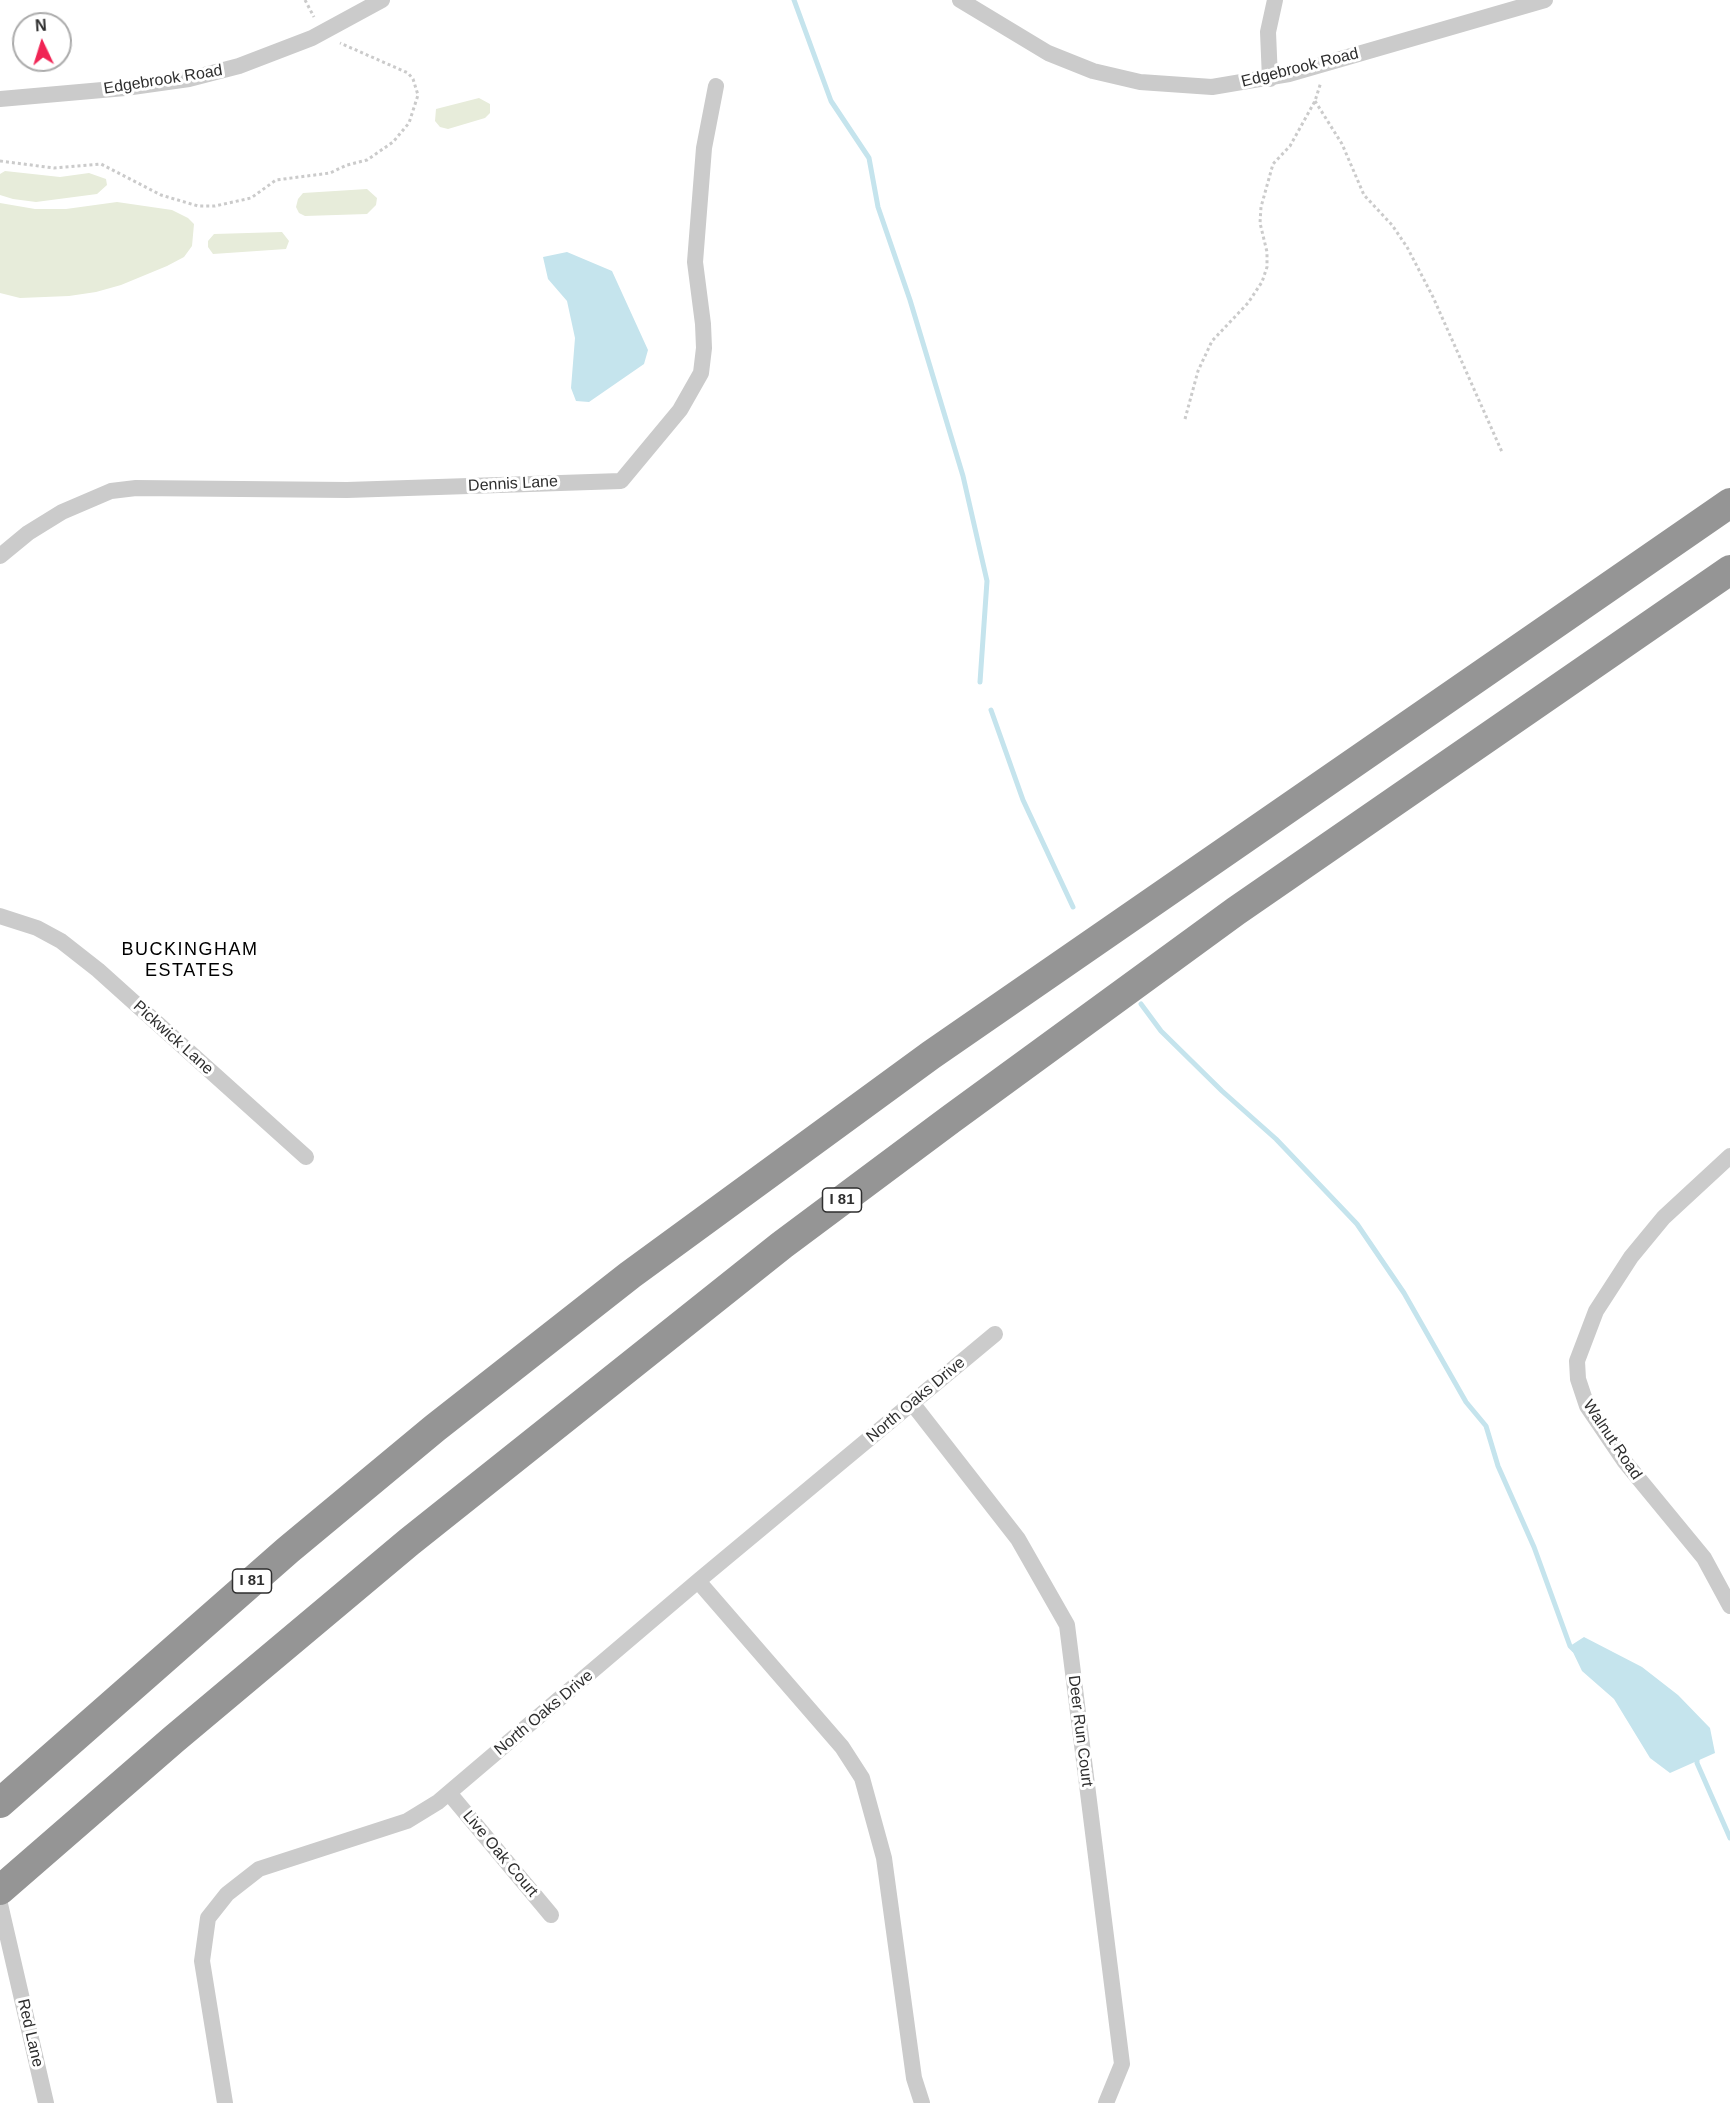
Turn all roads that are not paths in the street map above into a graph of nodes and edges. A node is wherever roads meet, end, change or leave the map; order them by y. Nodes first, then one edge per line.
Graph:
1 (382, 0) edge
2 (960, 0) edge
3 (1275, 0) edge
4 (1545, 0) edge
5 (1270, 79) junction
6 (716, 87) dead end
7 (0, 99) edge
8 (1730, 503) edge
9 (0, 556) edge
10 (1730, 570) edge
11 (0, 916) edge
12 (1730, 1156) edge
13 (306, 1157) dead end
14 (995, 1334) dead end
15 (912, 1403) junction
16 (699, 1581) junction
17 (1730, 1606) edge
18 (449, 1793) junction
19 (0, 1803) edge
20 (0, 1890) edge
21 (0, 1904) edge
22 (551, 1915) dead end
23 (46, 2103) edge
24 (225, 2103) edge
25 (922, 2103) edge
26 (1106, 2103) edge

1 - 7 street, Edgebrook Road
2 - 5 street, Edgebrook Road
3 - 5 street
4 - 5 street, Edgebrook Road
6 - 9 street, Dennis Lane
8 - 19 highway, I 81
10 - 20 highway, I 81
11 - 13 street, Pickwick Lane
12 - 17 street, Walnut Road
14 - 15 street, North Oaks Drive
15 - 16 street, North Oaks Drive
15 - 26 street, Deer Run Court
16 - 18 street, North Oaks Drive
16 - 25 street
18 - 22 street, Live Oak Court
18 - 24 street, North Oaks Drive
21 - 23 street, Red Lane

